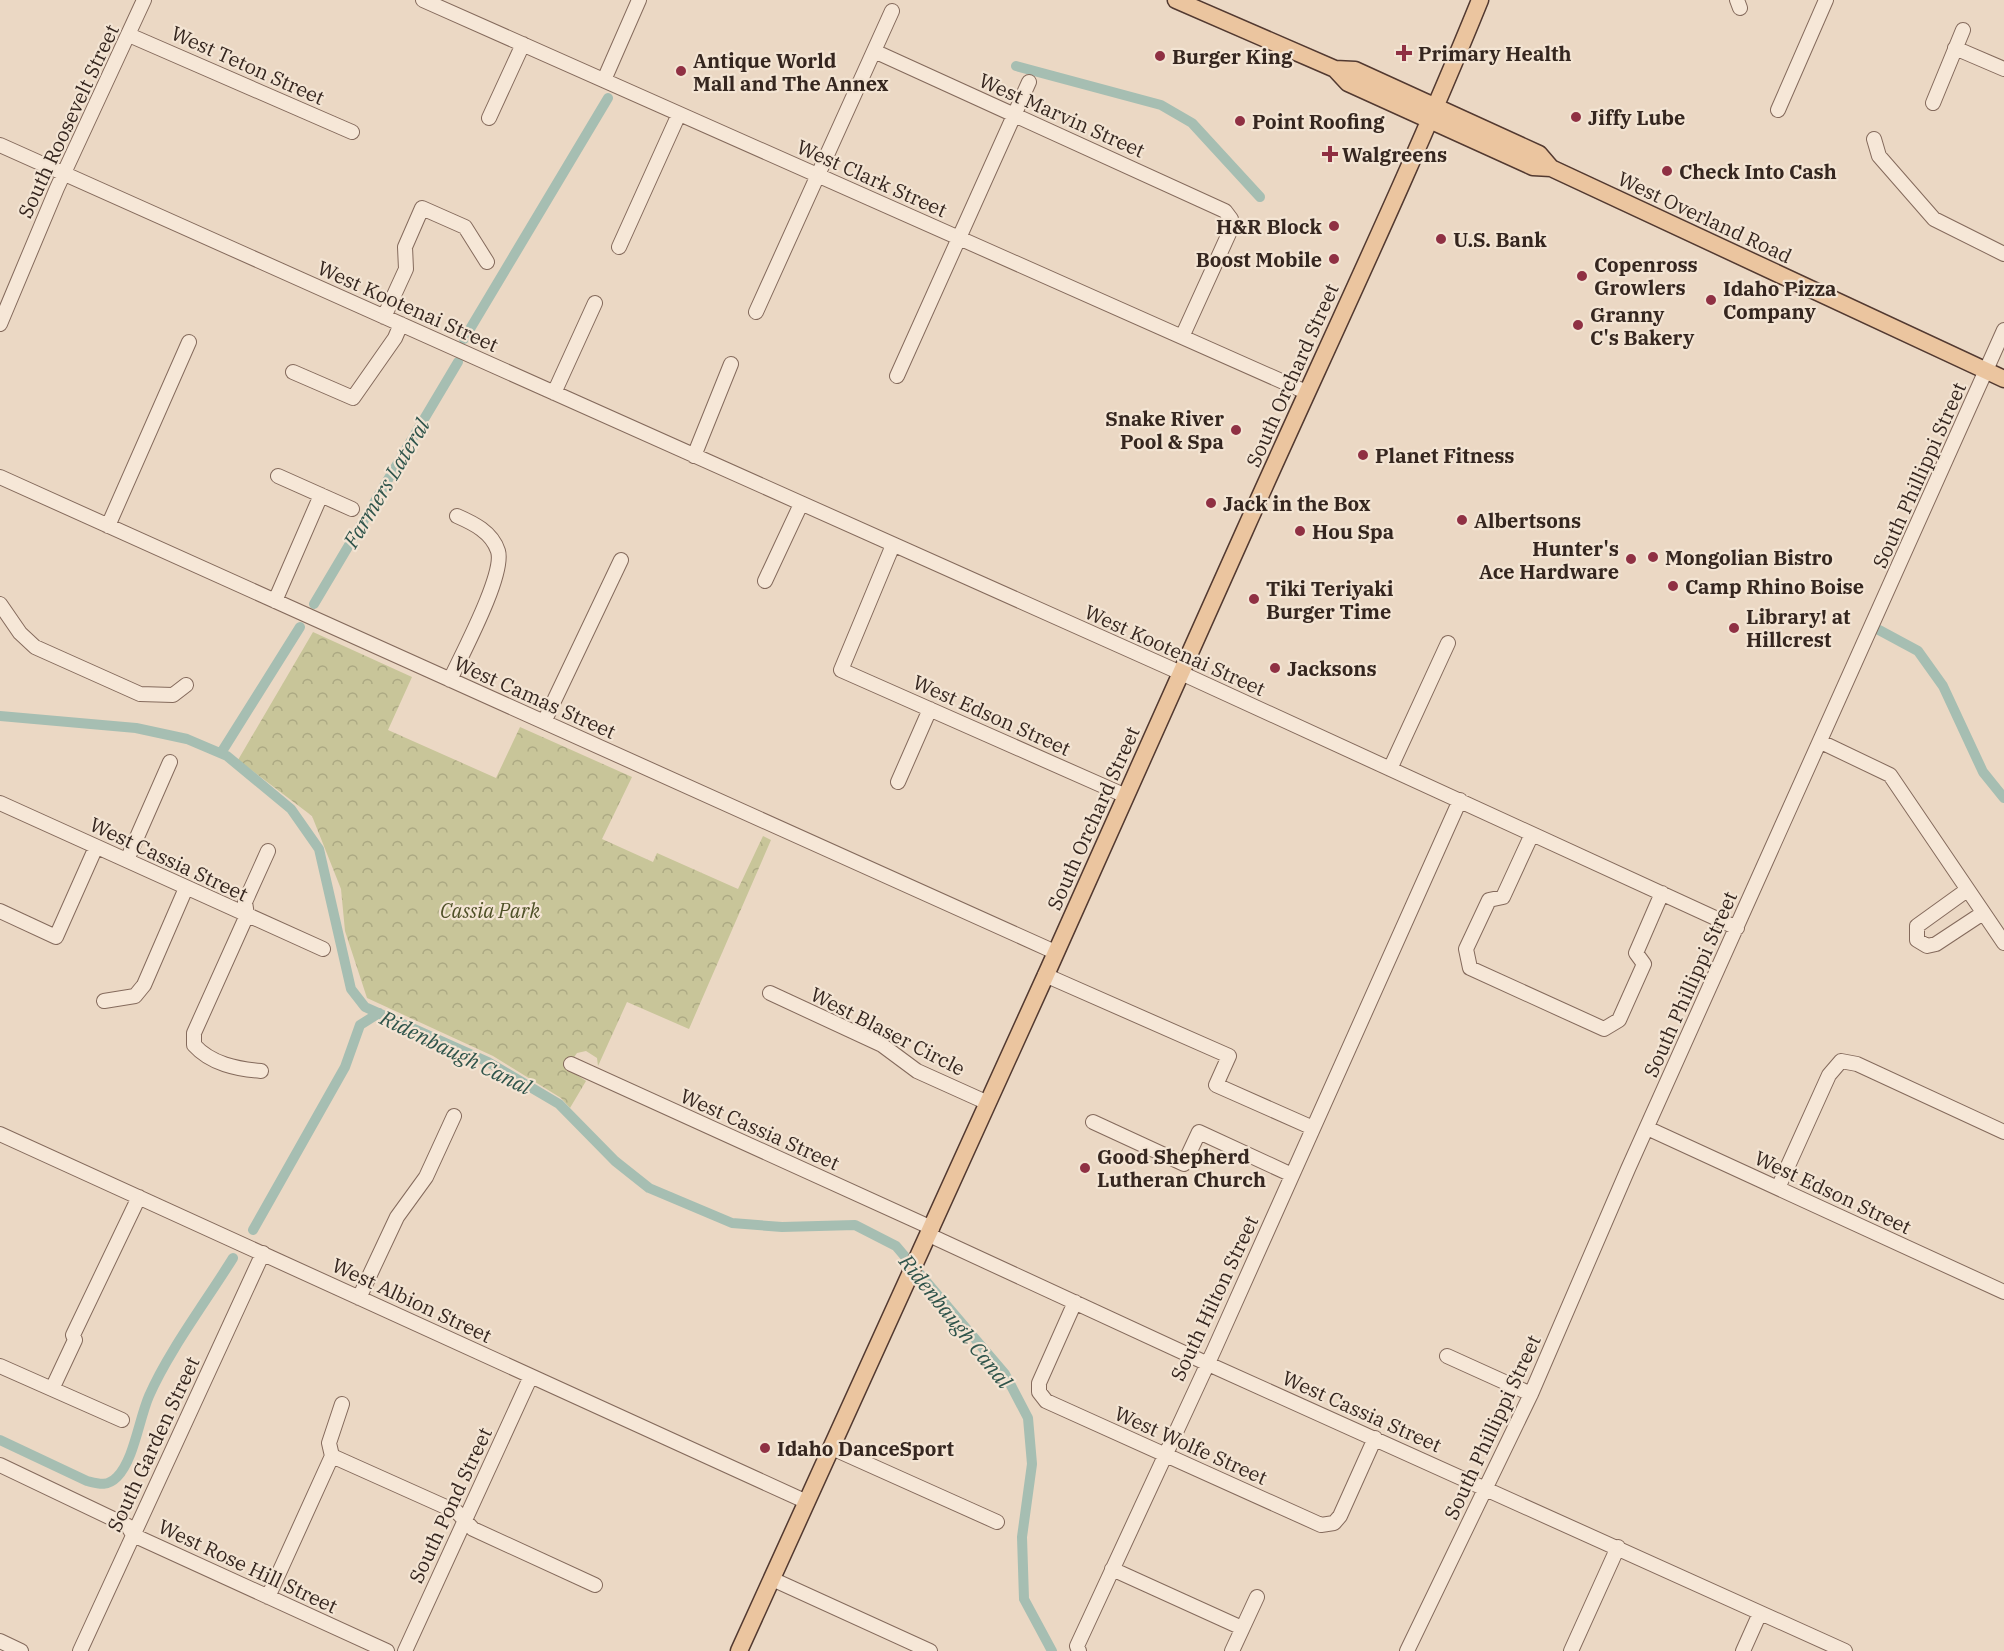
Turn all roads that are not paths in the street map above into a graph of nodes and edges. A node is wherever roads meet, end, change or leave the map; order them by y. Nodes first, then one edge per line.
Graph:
1 (144, 0) edge
2 (423, 0) edge
3 (639, 0) edge
4 (1176, 0) edge
5 (1480, 0) edge
6 (1826, 0) edge
7 (892, 10) dead end
8 (1963, 30) dead end
9 (129, 35) junction
10 (523, 44) junction
11 (1955, 48) junction
12 (874, 51) junction
13 (2004, 69) edge
14 (604, 80) junction
15 (1029, 82) dead end
16 (1933, 103) dead end
17 (1778, 110) dead end
18 (679, 114) junction
19 (1434, 114) junction
20 (1014, 115) junction
21 (489, 118) dead end
22 (352, 132) dead end
23 (1874, 139) dead end
24 (0, 146) edge
25 (64, 173) junction
26 (818, 175) junction
27 (959, 238) junction
28 (619, 247) dead end
29 (2004, 254) edge
30 (487, 262) dead end
31 (595, 303) dead end
32 (756, 312) dead end
33 (384, 317) junction
34 (0, 324) edge
35 (400, 324) junction
36 (2004, 330) edge
37 (1182, 337) junction
38 (189, 342) dead end
39 (731, 364) dead end
40 (1986, 371) junction
41 (293, 372) dead end
42 (897, 376) dead end
43 (2004, 379) edge
44 (1306, 392) junction
45 (554, 393) junction
46 (694, 456) junction
47 (278, 476) dead end
48 (0, 477) edge
49 (321, 495) junction
50 (801, 504) junction
51 (352, 509) dead end
52 (457, 516) dead end
53 (108, 526) junction
54 (893, 545) junction
55 (621, 560) dead end
56 (765, 581) dead end
57 (276, 597) junction
58 (0, 604) edge
59 (1448, 643) dead end
60 (1181, 673) junction
61 (450, 680) junction
62 (186, 685) dead end
63 (930, 709) junction
64 (544, 722) junction
65 (1821, 742) junction
66 (170, 762) dead end
67 (1390, 769) junction
68 (898, 782) dead end
69 (1126, 796) junction
70 (1460, 800) junction
71 (0, 803) edge
72 (1532, 834) junction
73 (96, 847) junction
74 (268, 851) dead end
75 (127, 860) junction
76 (186, 888) junction
77 (1967, 890) junction
78 (1662, 893) junction
79 (0, 911) edge
80 (1983, 913) junction
81 (247, 915) junction
82 (1737, 928) junction
83 (2004, 944) edge
84 (323, 950) dead end
85 (1055, 952) junction
86 (1045, 975) junction
87 (770, 993) dead end
88 (104, 1001) dead end
89 (571, 1064) dead end
90 (261, 1071) dead end
91 (988, 1102) junction
92 (454, 1116) dead end
93 (1093, 1122) dead end
94 (1313, 1128) junction
95 (1647, 1128) junction
96 (2004, 1132) edge
97 (0, 1134) edge
98 (1292, 1175) junction
99 (1778, 1188) junction
100 (139, 1197) junction
101 (931, 1232) junction
102 (262, 1254) junction
103 (2004, 1292) edge
104 (359, 1298) junction
105 (1075, 1302) junction
106 (1447, 1356) dead end
107 (1206, 1363) junction
108 (0, 1366) edge
109 (531, 1376) junction
110 (52, 1389) junction
111 (1531, 1394) junction
112 (342, 1404) dead end
113 (122, 1420) dead end
114 (1375, 1438) junction
115 (832, 1448) junction
116 (1164, 1454) junction
117 (332, 1456) junction
118 (3, 1467) edge
119 (0, 1482) edge
120 (1485, 1487) junction
121 (807, 1502) junction
122 (465, 1520) junction
123 (997, 1522) dead end
124 (133, 1535) junction
125 (1618, 1547) junction
126 (1112, 1569) junction
127 (772, 1579) junction
128 (595, 1585) dead end
129 (268, 1597) junction
130 (1257, 1597) dead end
131 (1760, 1613) junction
132 (1242, 1628) junction
133 (0, 1641) edge
134 (1078, 1649) edge
135 (21, 1651) edge
136 (80, 1651) edge
137 (387, 1651) edge
138 (405, 1651) edge
139 (739, 1651) edge
140 (930, 1651) edge
141 (1232, 1651) edge
142 (1407, 1651) edge
143 (1571, 1651) edge
144 (1743, 1651) edge
145 (1845, 1651) edge

1 - 9 street, South Roosevelt Street
2 - 10 street, West Clark Street
3 - 14 street
4 - 19 main road, West Overland Road
5 - 19 main road, South Orchard Street
6 - 17 street
7 - 12 street
8 - 11 street
9 - 22 street, West Teton Street
9 - 25 street, South Roosevelt Street
10 - 14 street, West Clark Street
10 - 21 street
11 - 13 street
11 - 16 street
12 - 20 street, West Marvin Street
12 - 26 street
14 - 18 street, West Clark Street
15 - 20 street
18 - 26 street, West Clark Street
18 - 28 street
19 - 40 main road, West Overland Road
19 - 44 main road, South Orchard Street
20 - 27 street
20 - 37 street, West Marvin Street
23 - 29 street
24 - 25 street, West Kootenai Street
25 - 33 street, West Kootenai Street
25 - 34 street, South Roosevelt Street
26 - 27 street, West Clark Street
26 - 32 street
27 - 37 street, West Clark Street
27 - 42 street
30 - 33 street
31 - 45 street
33 - 35 street, West Kootenai Street
35 - 41 street
35 - 45 street, West Kootenai Street
36 - 40 street, South Phillippi Street
37 - 44 street, West Clark Street
38 - 53 street
39 - 46 street
40 - 43 main road, West Overland Road
40 - 65 street, South Phillippi Street
44 - 60 main road, South Orchard Street
45 - 46 street, West Kootenai Street
46 - 50 street, West Kootenai Street
47 - 49 street
48 - 53 street, West Camas Street
49 - 51 street
49 - 57 street
50 - 54 street, West Kootenai Street
50 - 56 street
52 - 61 street
53 - 57 street, West Camas Street
54 - 60 street, West Kootenai Street
54 - 63 street, West Edson Street
55 - 64 street
57 - 61 street, West Camas Street
58 - 62 street
59 - 67 street
60 - 67 street, West Kootenai Street
60 - 69 main road, South Orchard Street
61 - 64 street, West Camas Street
63 - 68 street
63 - 69 street, West Edson Street
64 - 85 street, West Camas Street
65 - 77 street
65 - 82 street, South Phillippi Street
66 - 75 street
67 - 70 street, West Kootenai Street
69 - 85 main road, South Orchard Street
70 - 72 street, West Kootenai Street
70 - 94 street, South Hilton Street
71 - 73 street, West Cassia Street
72 - 78 street, West Kootenai Street
72 - 78 street
73 - 75 street, West Cassia Street
73 - 79 street
74 - 81 street
75 - 76 street, West Cassia Street
76 - 81 street, West Cassia Street
76 - 88 street
77 - 80 street
77 - 80 street
78 - 82 street, West Kootenai Street
80 - 83 street
81 - 84 street, West Cassia Street
81 - 90 street
82 - 95 street, South Phillippi Street
85 - 86 main road, South Orchard Street
86 - 91 main road, South Orchard Street
86 - 94 street
87 - 91 street, West Blaser Circle
89 - 101 street, West Cassia Street
91 - 101 main road, South Orchard Street
92 - 104 street
93 - 98 street
94 - 98 street, South Hilton Street
95 - 99 street, West Edson Street
95 - 111 street, South Phillippi Street
96 - 99 street
97 - 100 street, West Albion Street
98 - 107 street, South Hilton Street
99 - 103 street, West Edson Street
100 - 102 street, West Albion Street
100 - 110 street
101 - 105 street, West Cassia Street
101 - 115 main road, South Orchard Street
102 - 104 street, West Albion Street
102 - 124 street, South Garden Street
104 - 109 street, West Albion Street
105 - 107 street, West Cassia Street
105 - 116 street, West Wolfe Street
106 - 111 street
107 - 114 street, West Cassia Street
107 - 116 street, South Hilton Street
108 - 110 street
109 - 121 street, West Albion Street
109 - 122 street, South Pond Street
110 - 113 street
111 - 120 street, South Phillippi Street
112 - 117 street
114 - 116 street, West Wolfe Street
114 - 120 street, West Cassia Street
115 - 121 main road, South Orchard Street
115 - 123 street
116 - 126 street, South Hilton Street
117 - 122 street
117 - 129 street
118 - 119 street
118 - 124 street, West Rose Hill Street
120 - 125 street, West Cassia Street
120 - 142 street, South Phillippi Street
121 - 127 main road, South Orchard Street
122 - 128 street
122 - 138 street, South Pond Street
124 - 129 street, West Rose Hill Street
124 - 136 street, South Garden Street
125 - 131 street, West Cassia Street
125 - 143 street
126 - 132 street
126 - 134 street, South Hilton Street
127 - 139 main road, South Orchard Street
127 - 140 street
129 - 137 street, West Rose Hill Street
130 - 132 street
131 - 144 street
131 - 145 street, West Cassia Street
132 - 141 street
133 - 135 street

